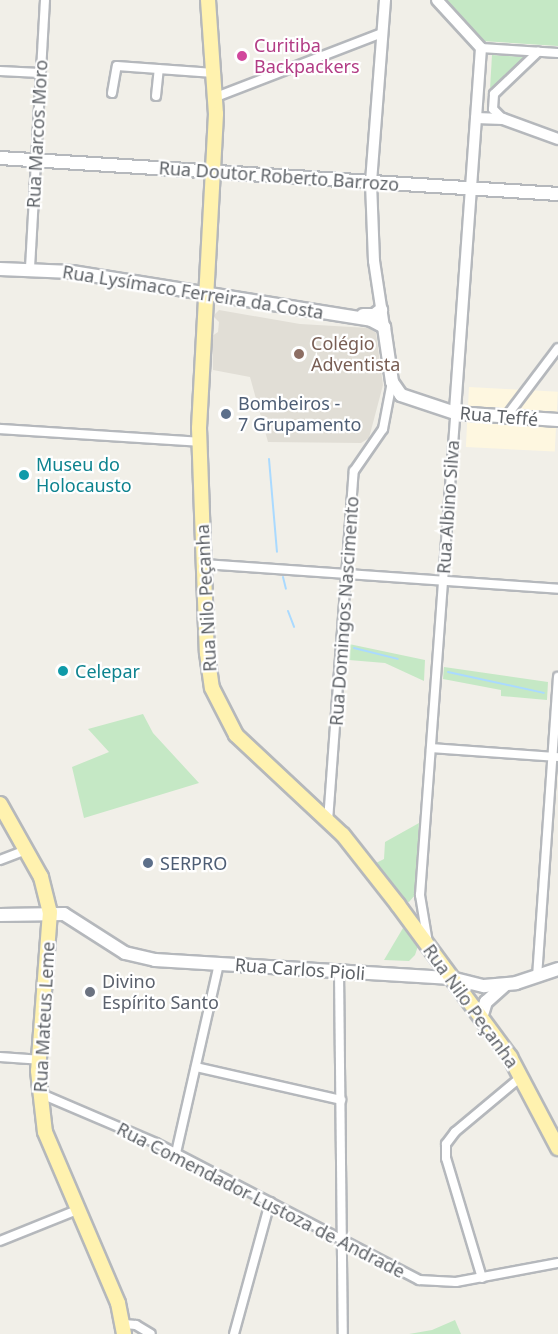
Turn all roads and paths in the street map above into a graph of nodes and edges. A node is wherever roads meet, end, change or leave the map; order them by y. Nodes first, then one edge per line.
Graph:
1 (45, 0) edge
2 (208, 0) edge
3 (385, 0) edge
4 (437, 0) edge
5 (382, 33) junction
6 (481, 48) junction
7 (538, 52) junction
8 (558, 53) edge
9 (159, 69) junction
10 (0, 71) edge
11 (40, 73) junction
12 (214, 74) junction
13 (112, 93) dead end
14 (156, 96) dead end
15 (216, 97) junction
16 (476, 118) junction
17 (503, 119) junction
18 (558, 139) edge
19 (0, 158) edge
20 (36, 160) junction
21 (213, 172) junction
22 (371, 182) junction
23 (471, 188) junction
24 (558, 194) edge
25 (30, 268) junction
26 (0, 269) edge
27 (205, 293) junction
28 (381, 310) junction
29 (344, 314) junction
30 (384, 327) junction
31 (558, 348) edge
32 (392, 382) junction
33 (406, 398) junction
34 (389, 412) junction
35 (455, 413) junction
36 (506, 417) junction
37 (558, 420) edge
38 (0, 429) edge
39 (199, 442) junction
40 (204, 564) junction
41 (346, 574) junction
42 (443, 581) junction
43 (558, 589) edge
44 (558, 677) edge
45 (430, 748) junction
46 (555, 756) edge
47 (0, 804) edge
48 (328, 821) junction
49 (26, 850) junction
50 (0, 860) edge
51 (420, 895) junction
52 (398, 905) junction
53 (50, 912) junction
54 (0, 915) edge
55 (428, 946) junction
56 (219, 964) junction
57 (558, 969) edge
58 (339, 971) junction
59 (537, 977) junction
60 (451, 978) junction
61 (506, 985) junction
62 (481, 1018) junction
63 (0, 1057) edge
64 (39, 1060) junction
65 (196, 1067) junction
66 (522, 1076) junction
67 (39, 1093) junction
68 (340, 1100) junction
69 (558, 1148) edge
70 (176, 1153) junction
71 (270, 1202) junction
72 (77, 1210) junction
73 (0, 1241) edge
74 (342, 1241) junction
75 (558, 1263) edge
76 (482, 1278) junction
77 (124, 1329) edge
78 (151, 1334) edge
79 (234, 1334) edge
80 (343, 1334) edge

1 - 11 street, Rua Marcos Moro
2 - 12 main road, Rua Nilo Peçanha
3 - 5 street, Rua Domingos Nascimento
4 - 6 street
5 - 15 street
5 - 22 street, Rua Domingos Nascimento
6 - 7 street
6 - 16 street, Rua Albino Silva
7 - 8 street
7 - 17 street
9 - 12 street
9 - 13 street
9 - 14 street
10 - 11 street
11 - 20 street, Rua Marcos Moro
12 - 15 main road, Rua Nilo Peçanha
15 - 21 main road, Rua Nilo Peçanha
16 - 17 street
16 - 23 street, Rua Albino Silva
17 - 18 street
19 - 20 main road, Rua Doutor Roberto Barrozo
20 - 21 main road, Rua Doutor Roberto Barrozo
20 - 25 street, Rua Marcos Moro
21 - 22 main road, Rua Doutor Roberto Barrozo
21 - 27 main road, Rua Nilo Peçanha
22 - 23 main road, Rua Doutor Roberto Barrozo
22 - 28 street, Rua Domingos Nascimento
23 - 24 main road, Rua Doutor Roberto Barrozo
23 - 35 street, Rua Albino Silva
25 - 26 main road, Rua Lysímaco Ferreira da Costa
25 - 27 main road, Rua Lysímaco Ferreira da Costa
27 - 29 main road, Rua Lysímaco Ferreira da Costa
27 - 39 main road, Rua Nilo Peçanha
28 - 29 main road
28 - 30 street, Rua Domingos Nascimento
29 - 30 main road, Rua Lysímaco Ferreira da Costa
30 - 32 main road, Rua Domingos Nascimento
31 - 36 street
32 - 33 main road
32 - 34 street, Rua Domingos Nascimento
33 - 34 street, Rua Domingos Nascimento
33 - 35 main road, Rua Teffé
34 - 41 street, Rua Domingos Nascimento
35 - 36 main road, Rua Teffé
35 - 42 street, Rua Albino Silva
36 - 37 main road, Rua Teffé
38 - 39 street
39 - 40 main road, Rua Nilo Peçanha
40 - 41 street
40 - 48 main road, Rua Nilo Peçanha
41 - 42 street
41 - 48 street, Rua Domingos Nascimento
42 - 43 street
42 - 45 street, Rua Albino Silva
44 - 46 street
45 - 46 street
45 - 51 street, Rua Albino Silva
46 - 59 street
47 - 49 main road, Rua Mateus Leme
48 - 52 main road, Rua Nilo Peçanha
49 - 50 street
49 - 53 main road, Rua Mateus Leme
51 - 52 street
51 - 55 street, Rua Albino Silva
52 - 55 main road, Rua Nilo Peçanha
53 - 54 main road
53 - 56 main road, Rua Carlos Pioli
53 - 64 main road, Rua Mateus Leme
55 - 60 main road, Rua Nilo Peçanha
56 - 58 main road, Rua Carlos Pioli
56 - 65 street
57 - 59 main road, Rua Carlos Pioli
58 - 60 main road, Rua Carlos Pioli
58 - 68 street
59 - 61 main road, Rua Carlos Pioli
60 - 61 main road, Rua Carlos Pioli
60 - 62 main road, Rua Nilo Peçanha
61 - 62 main road
62 - 66 main road, Rua Nilo Peçanha
63 - 64 street
64 - 67 main road, Rua Mateus Leme
65 - 68 street
65 - 70 street
66 - 69 main road, Rua Nilo Peçanha
66 - 76 street
67 - 70 street, Rua Comendador Lustoza de Andrade
67 - 72 main road, Rua Mateus Leme
68 - 74 street
70 - 71 street, Rua Comendador Lustoza de Andrade
71 - 74 street, Rua Comendador Lustoza de Andrade
71 - 79 street
72 - 73 street
72 - 77 main road, Rua Mateus Leme
74 - 76 street, Rua Comendador Lustoza de Andrade
74 - 80 street
75 - 76 street, Rua Comendador Lustoza de Andrade
77 - 78 street

